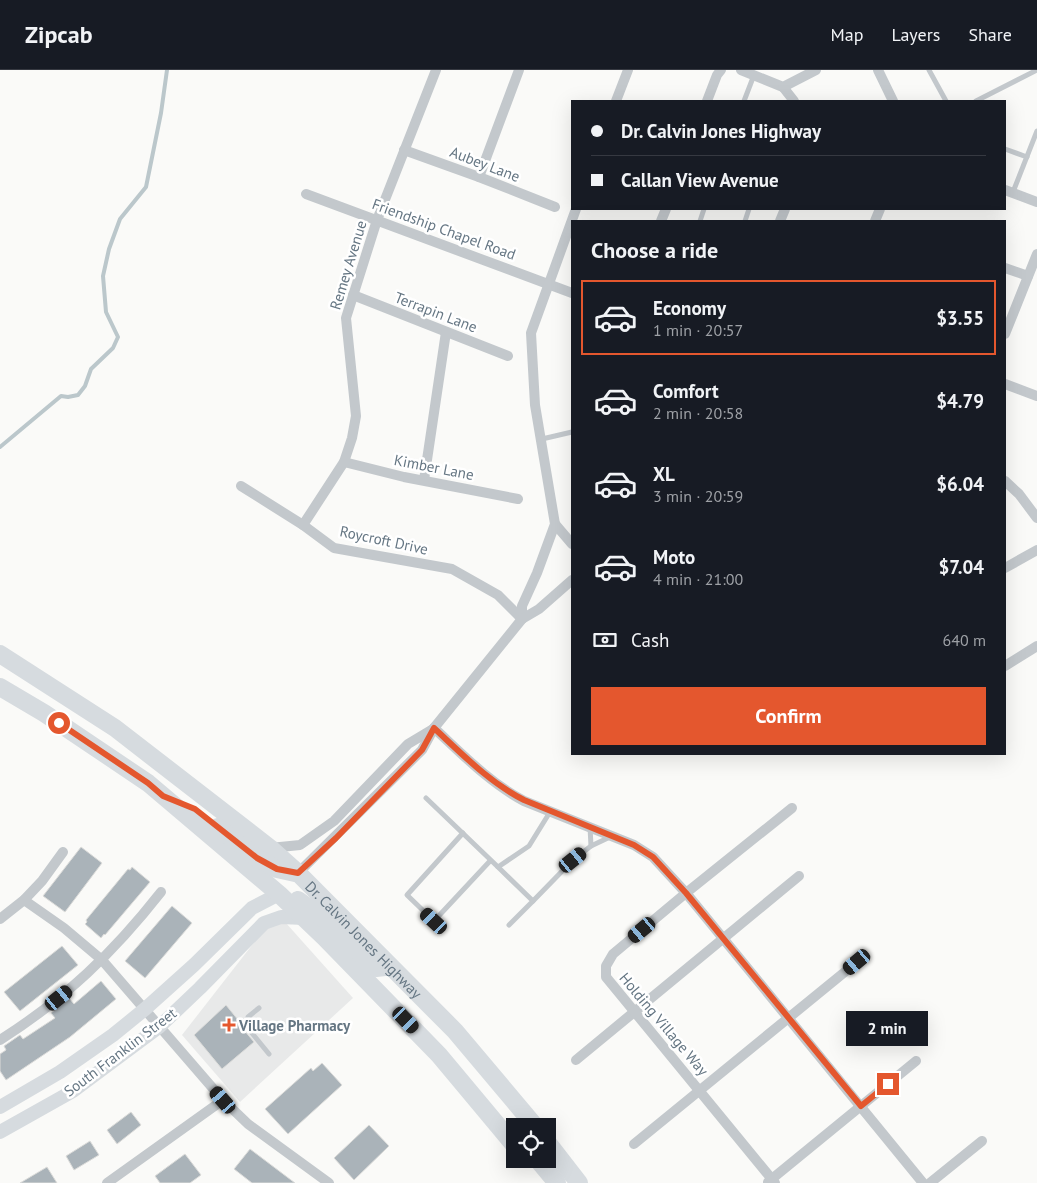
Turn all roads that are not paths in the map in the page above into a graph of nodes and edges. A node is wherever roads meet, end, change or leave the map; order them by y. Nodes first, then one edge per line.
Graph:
1 (436, 70) edge
2 (519, 70) edge
3 (628, 70) edge
4 (721, 70) edge
5 (741, 70) edge
6 (816, 70) edge
7 (878, 70) edge
8 (929, 70) edge
9 (1037, 70) edge
10 (754, 75) junction
11 (784, 86) junction
12 (616, 100) edge
13 (707, 100) edge
14 (744, 100) edge
15 (792, 100) edge
16 (893, 100) edge
17 (945, 100) edge
18 (978, 100) edge
19 (1037, 131) edge
20 (1006, 149) edge
21 (404, 150) junction
22 (1027, 157) junction
23 (479, 177) junction
24 (1009, 191) edge
25 (306, 194) dead end
26 (1037, 202) edge
27 (555, 207) dead end
28 (377, 220) junction
29 (571, 222) edge
30 (1037, 254) edge
31 (1006, 268) edge
32 (1028, 276) junction
33 (548, 284) junction
34 (571, 293) edge
35 (352, 295) junction
36 (1006, 331) edge
37 (446, 332) junction
38 (508, 356) dead end
39 (1006, 384) edge
40 (1037, 396) edge
41 (571, 432) edge
42 (542, 440) junction
43 (344, 462) junction
44 (424, 480) junction
45 (1006, 482) edge
46 (241, 486) dead end
47 (518, 499) dead end
48 (1037, 518) edge
49 (555, 524) junction
50 (303, 525) junction
51 (571, 543) edge
52 (1037, 550) edge
53 (1006, 567) edge
54 (571, 581) edge
55 (522, 619) junction
56 (1037, 646) edge
57 (1, 656) edge
58 (1006, 665) edge
59 (0, 686) edge
60 (434, 728) junction
61 (163, 796) junction
62 (426, 798) dead end
63 (792, 808) dead end
64 (551, 811) junction
65 (590, 827) junction
66 (463, 833) junction
67 (612, 836) junction
68 (591, 846) junction
69 (270, 848) junction
70 (64, 852) dead end
71 (490, 860) junction
72 (498, 867) junction
73 (298, 873) junction
74 (799, 876) dead end
75 (161, 892) dead end
76 (686, 893) junction
77 (279, 894) junction
78 (24, 900) junction
79 (533, 901) junction
80 (304, 918) junction
81 (0, 919) edge
82 (510, 925) dead end
83 (723, 938) junction
84 (102, 960) junction
85 (857, 962) dead end
86 (392, 967) junction
87 (258, 1008) dead end
88 (145, 1009) junction
89 (634, 1012) junction
90 (788, 1019) junction
91 (159, 1026) junction
92 (0, 1040) edge
93 (269, 1054) dead end
94 (440, 1055) junction
95 (576, 1060) dead end
96 (916, 1061) dead end
97 (699, 1090) junction
98 (223, 1100) junction
99 (861, 1106) junction
100 (0, 1107) edge
101 (528, 1118) edge
102 (506, 1121) edge
103 (0, 1132) edge
104 (506, 1135) edge
105 (982, 1141) dead end
106 (634, 1144) dead end
107 (556, 1154) edge
108 (532, 1168) edge
109 (545, 1168) edge
110 (771, 1182) edge
111 (108, 1183) edge
112 (329, 1183) edge
113 (544, 1183) edge
114 (557, 1183) edge
115 (578, 1183) edge
116 (924, 1183) edge
117 (930, 1183) edge

1 - 21 street, Remey Avenue
2 - 23 street
3 - 12 street
4 - 13 street
5 - 10 street
6 - 11 street
7 - 16 street
8 - 17 lane
9 - 18 lane
10 - 11 street
10 - 14 lane
11 - 15 street
19 - 22 lane
20 - 22 lane
21 - 23 street, Aubey Lane
21 - 28 street, Remey Avenue
22 - 24 lane
23 - 27 street, Aubey Lane
24 - 26 street
25 - 28 street, Friendship Chapel Road
28 - 33 street, Friendship Chapel Road
28 - 35 street, Remey Avenue
29 - 33 street
30 - 32 street
31 - 32 street
32 - 36 street
33 - 34 street, Friendship Chapel Road
33 - 42 street
35 - 37 street, Terrapin Lane
35 - 43 street, Remey Avenue
37 - 38 street, Terrapin Lane
37 - 44 street
39 - 40 street
41 - 42 lane
42 - 49 street
43 - 44 street, Kimber Lane
43 - 50 street, Remey Avenue
44 - 47 street, Kimber Lane
45 - 48 street
46 - 50 street, Roycroft Drive
49 - 51 street
49 - 55 street
50 - 55 street, Roycroft Drive
52 - 53 street
54 - 55 street
55 - 60 street
56 - 58 street
57 - 69 highway, Dr. Calvin Jones Highway
59 - 61 highway, Dr. Calvin Jones Highway
60 - 64 street
60 - 69 street
60 - 73 street
61 - 73 highway
61 - 77 highway, Dr. Calvin Jones Highway
62 - 66 lane
63 - 76 street, Holding Village Way
64 - 65 street
64 - 72 lane
65 - 67 street
65 - 68 lane
66 - 71 lane
66 - 71 lane
67 - 68 lane
67 - 76 street
68 - 79 lane
69 - 73 highway, Dr. Calvin Jones Highway
70 - 78 street
71 - 72 lane
72 - 79 lane
73 - 86 highway, Dr. Calvin Jones Highway
74 - 83 street
75 - 84 street
76 - 83 street
76 - 89 street, Holding Village Way
77 - 80 highway, Dr. Calvin Jones Highway
77 - 86 highway
77 - 88 street, South Franklin Street
78 - 81 street
78 - 84 street
79 - 82 lane
80 - 91 street, South Franklin Street
80 - 94 highway, Dr. Calvin Jones Highway
83 - 89 street
83 - 90 street
84 - 88 street
84 - 92 street
85 - 90 street
86 - 101 highway, Dr. Calvin Jones Highway
87 - 93 lane
88 - 91 street
88 - 100 street, South Franklin Street
89 - 95 street
89 - 97 street, Holding Village Way
90 - 97 street
90 - 99 street
91 - 98 street
91 - 103 street, South Franklin Street
94 - 102 highway
94 - 104 highway, Dr. Calvin Jones Highway
96 - 99 street
97 - 106 street
97 - 110 street, Holding Village Way
98 - 111 street
98 - 112 street
99 - 110 street
99 - 116 street
105 - 117 street
107 - 115 highway
108 - 113 highway
109 - 114 highway

